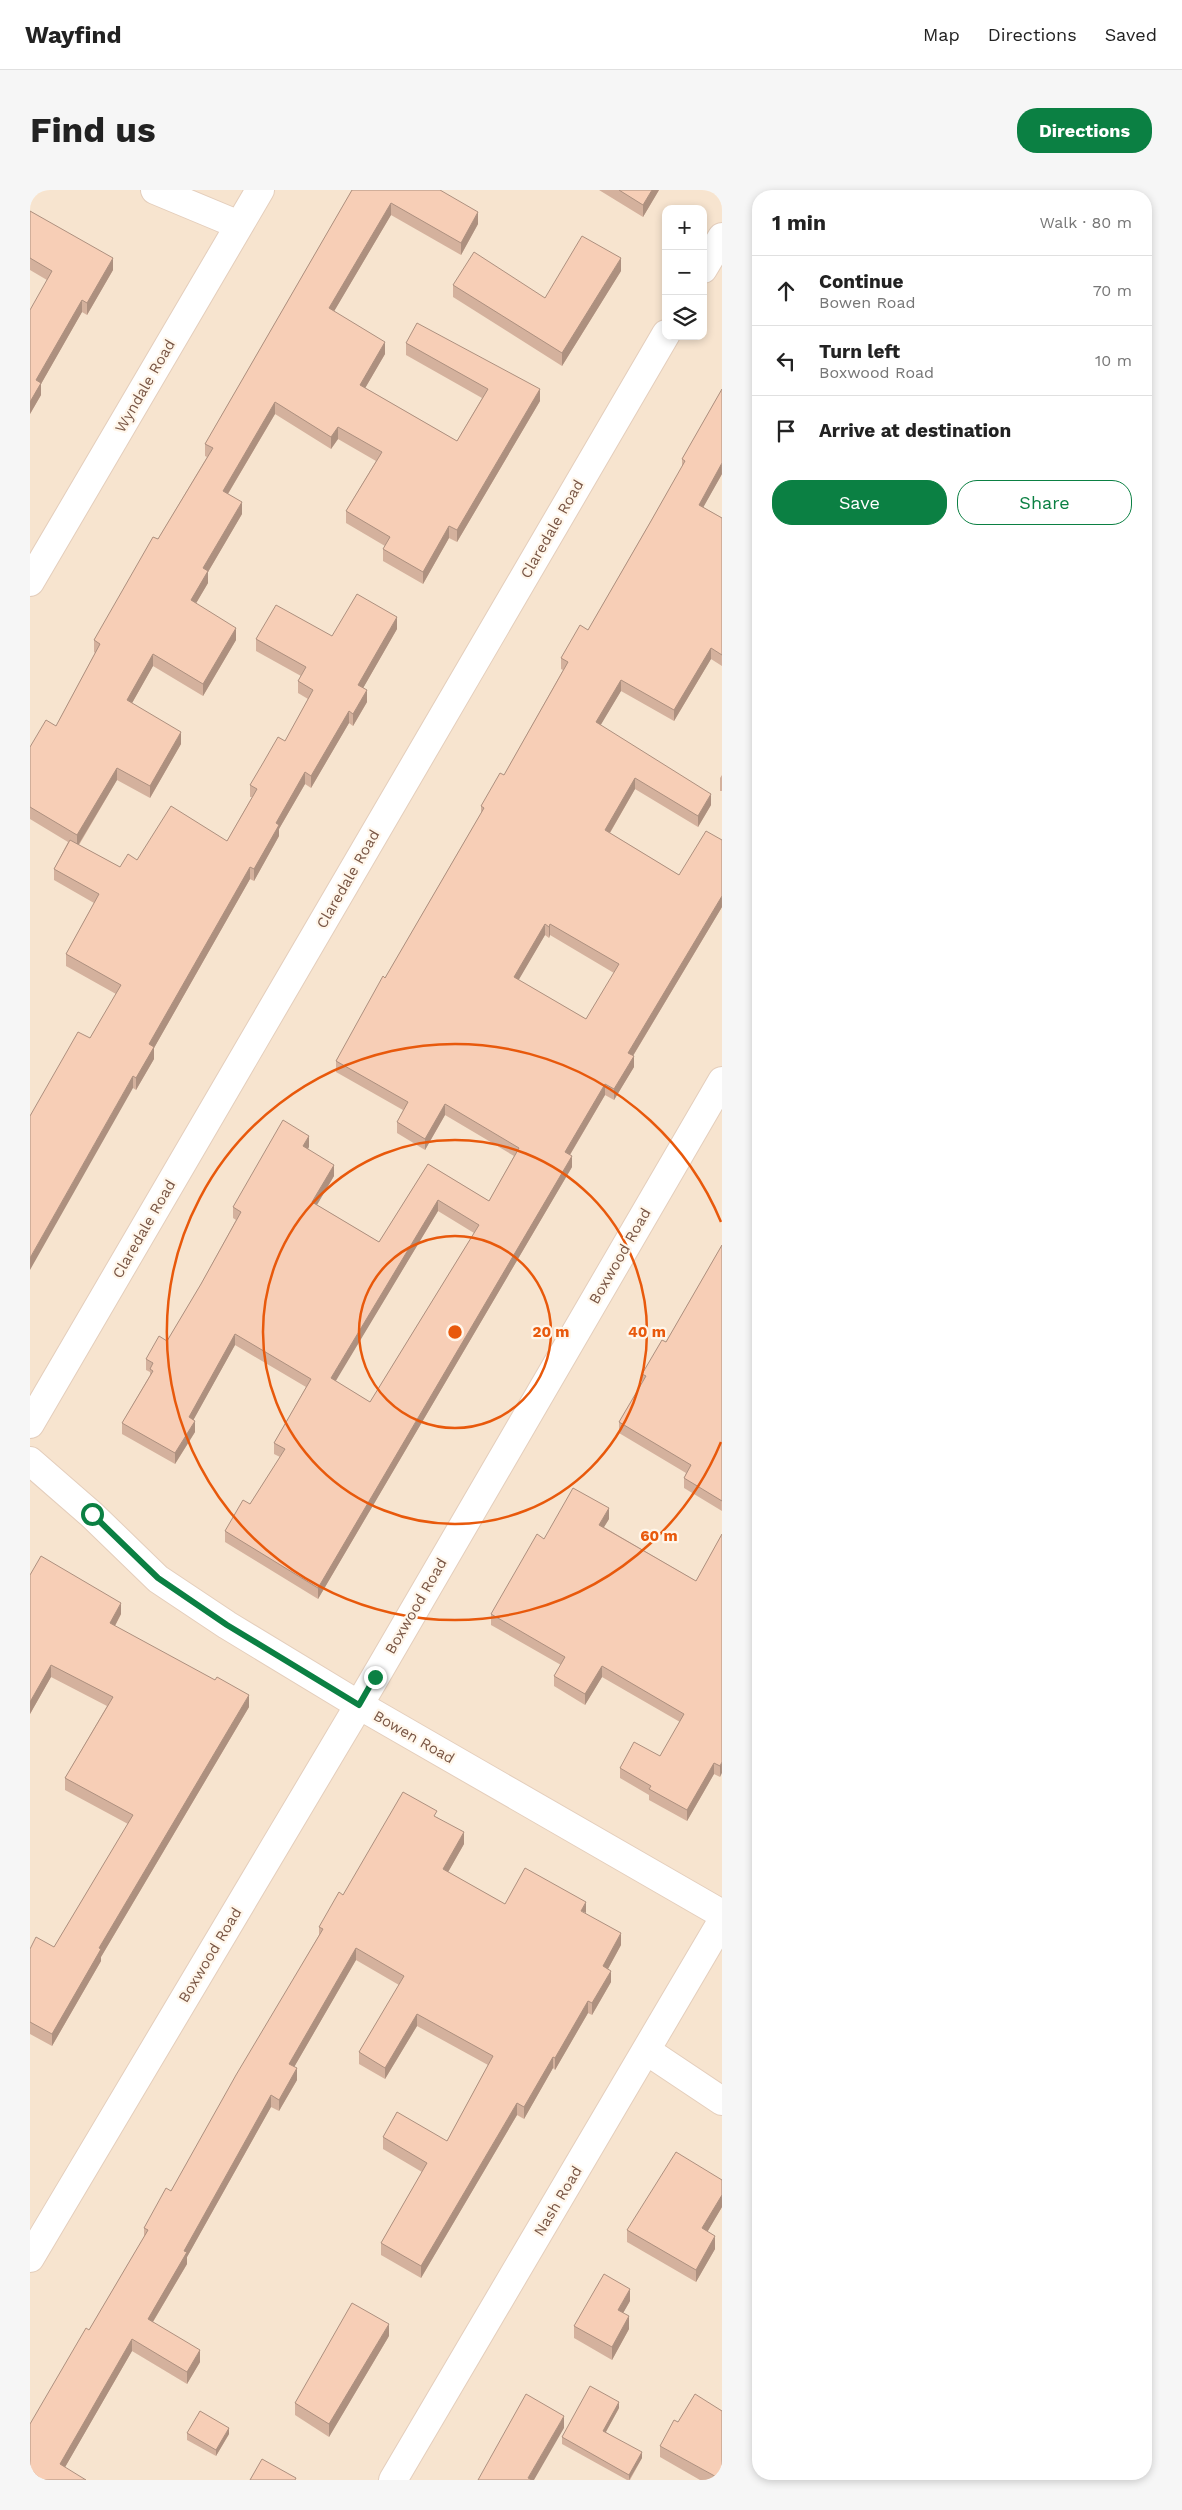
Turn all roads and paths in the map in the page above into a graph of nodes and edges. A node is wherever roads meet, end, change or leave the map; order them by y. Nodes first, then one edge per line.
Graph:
1 (155, 190) edge
2 (260, 190) edge
3 (239, 225) junction
4 (722, 237) edge
5 (707, 262) edge
6 (662, 340) edge
7 (30, 582) edge
8 (722, 1081) edge
9 (30, 1424) edge
10 (30, 1460) edge
11 (359, 1705) junction
12 (722, 1914) edge
13 (722, 1921) edge
14 (647, 2051) junction
15 (722, 2101) edge
16 (30, 2258) edge
17 (393, 2480) edge

1 - 3 street
2 - 3 street, Wyndale Road
3 - 7 street, Wyndale Road
4 - 5 street
6 - 9 street, Claredale Road
8 - 11 street, Boxwood Road
10 - 11 street, Bowen Road
11 - 12 street, Bowen Road
11 - 16 street, Boxwood Road
13 - 14 street, Nash Road
14 - 15 street
14 - 17 street, Nash Road

